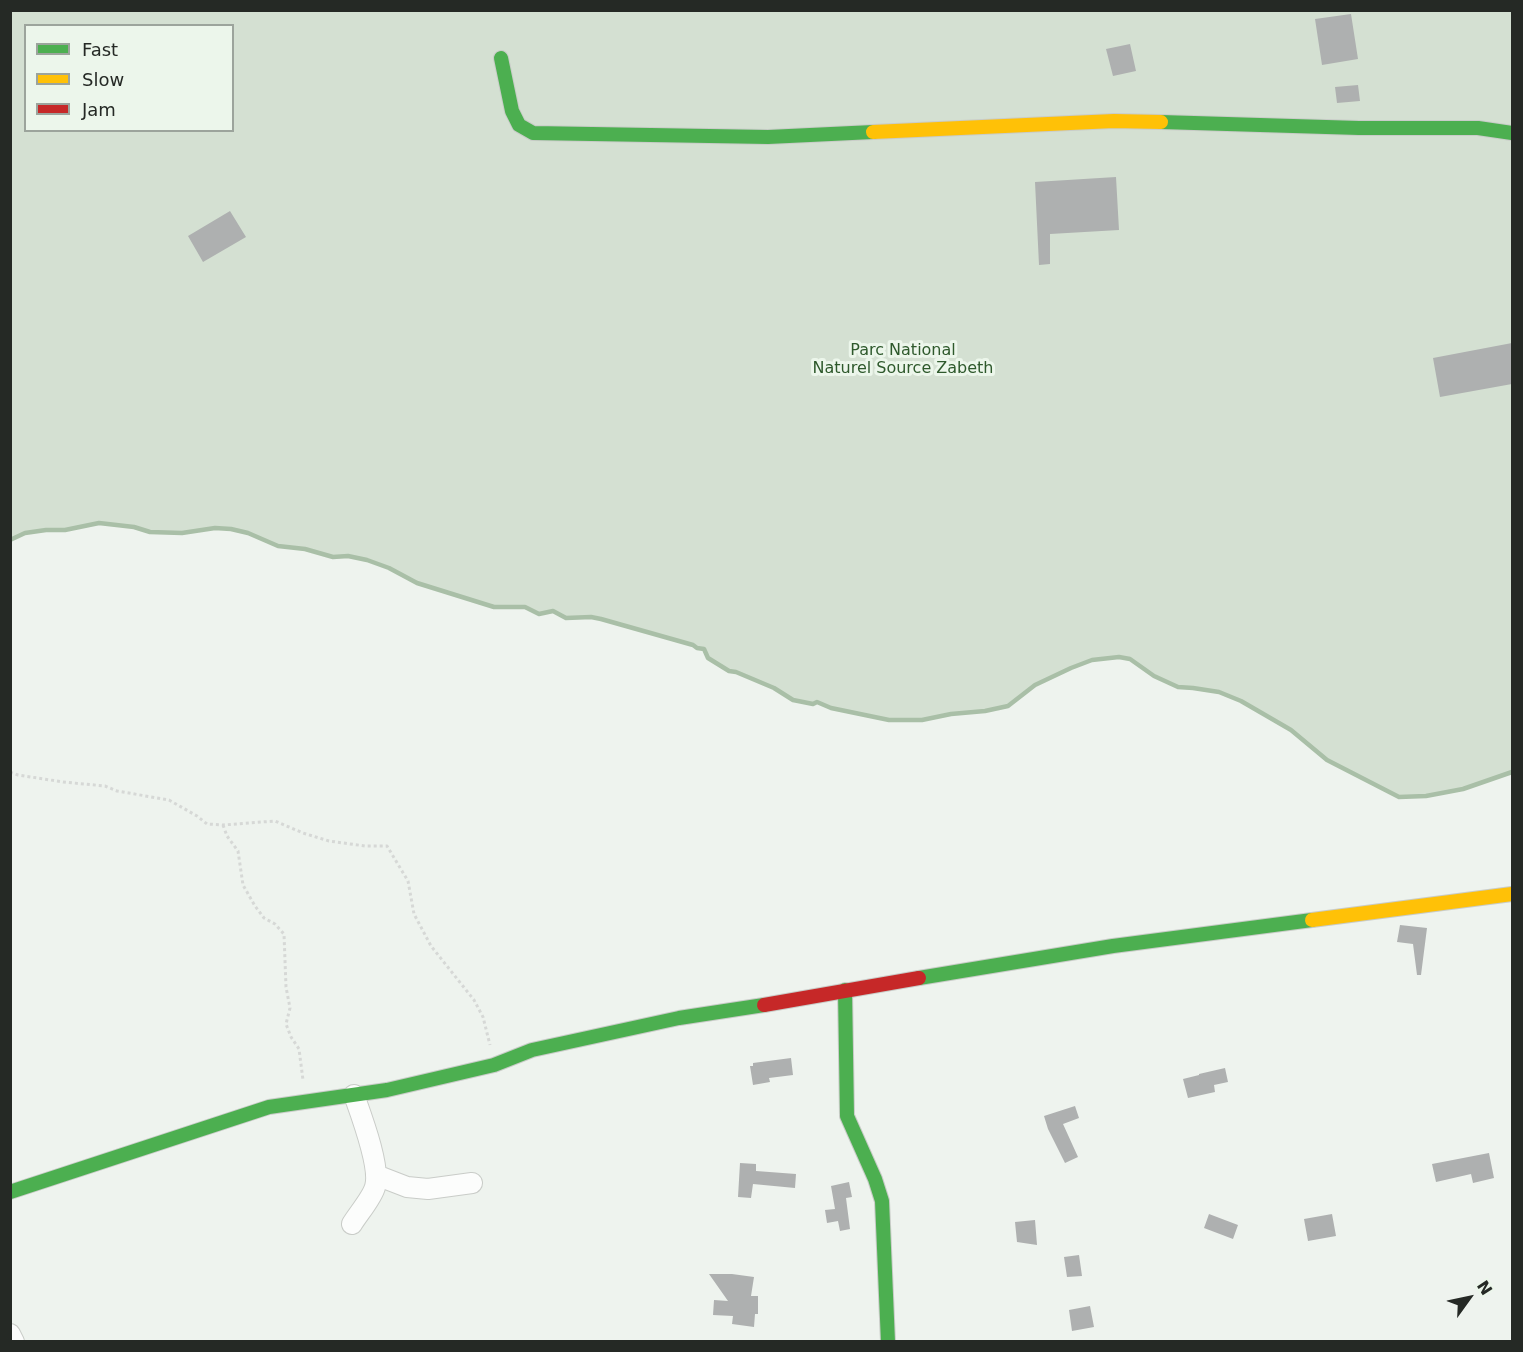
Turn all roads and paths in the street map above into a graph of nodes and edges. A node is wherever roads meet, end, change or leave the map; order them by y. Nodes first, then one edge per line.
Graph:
1 (501, 58) dead end
2 (1512, 133) edge
3 (10, 772) edge
4 (223, 825) junction
5 (1512, 894) edge
6 (845, 990) junction
7 (494, 1065) junction
8 (354, 1095) junction
9 (302, 1103) junction
10 (376, 1175) junction
11 (472, 1183) dead end
12 (10, 1192) edge
13 (352, 1224) dead end
14 (10, 1334) edge
15 (14, 1341) edge
16 (888, 1341) edge

1 - 2 street
3 - 4 path
4 - 7 path
4 - 9 path
5 - 6 street
6 - 7 street
6 - 16 street
7 - 8 street
8 - 9 street
8 - 10 street
9 - 12 street
10 - 11 street
10 - 13 street
14 - 15 street

